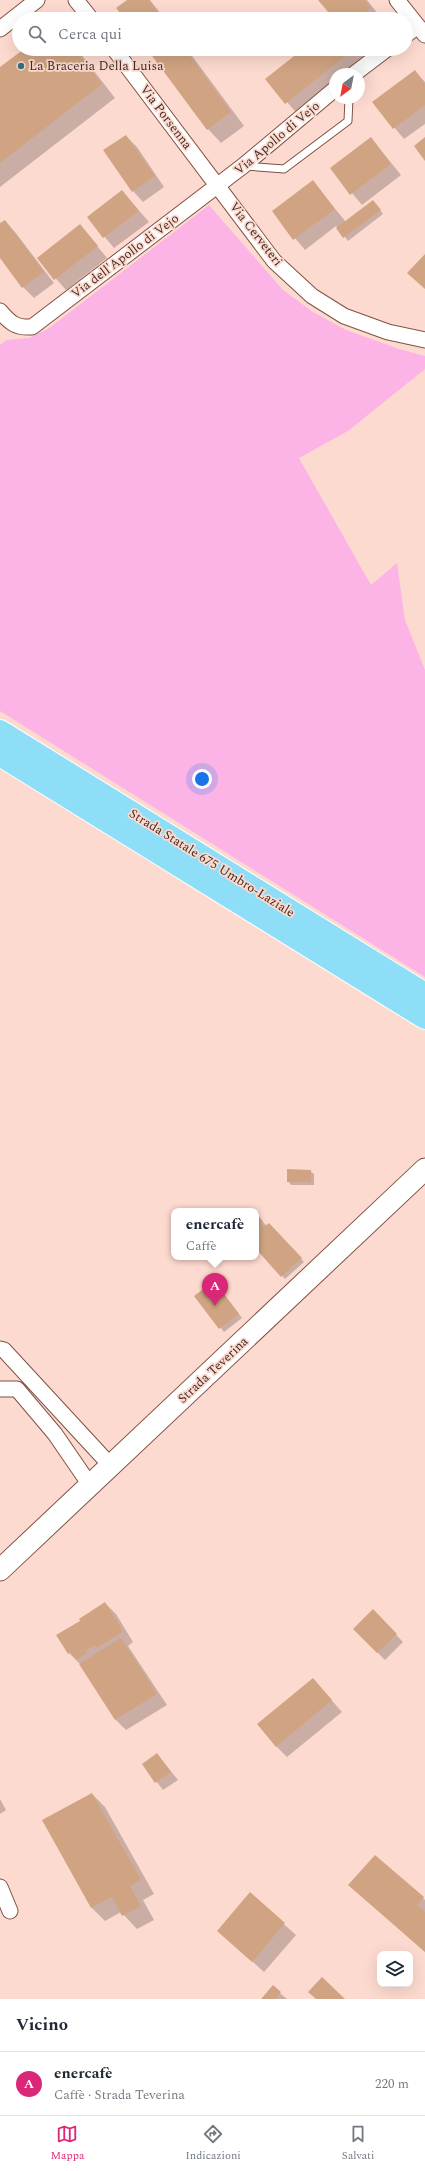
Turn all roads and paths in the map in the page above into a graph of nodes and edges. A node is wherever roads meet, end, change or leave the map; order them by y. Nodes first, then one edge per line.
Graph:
1 (37, 0) edge
2 (76, 0) edge
3 (397, 0) edge
4 (22, 12) edge
5 (85, 12) edge
6 (404, 12) edge
7 (12, 20) edge
8 (0, 29) edge
9 (119, 56) edge
10 (378, 56) edge
11 (362, 68) edge
12 (329, 94) edge
13 (349, 104) edge
14 (243, 166) junction
15 (218, 185) junction
16 (0, 311) edge
17 (425, 340) edge
18 (0, 731) edge
19 (0, 755) edge
20 (425, 994) edge
21 (425, 1018) edge
22 (425, 1169) edge
23 (0, 1349) edge
24 (0, 1389) edge
25 (111, 1466) junction
26 (90, 1485) junction
27 (0, 1570) edge
28 (0, 1887) edge
29 (10, 1911) dead end

1 - 4 street
2 - 5 street
3 - 6 street
7 - 8 street
9 - 15 street, Via Porsenna
10 - 11 street
12 - 14 street, Via Apollo di Vejo
13 - 14 lane
14 - 15 street, Via Apollo di Vejo
15 - 16 street, Via dell'Apollo di Vejo
15 - 17 street, Via Cerveteri
18 - 20 highway, Strada Statale 675 Umbro-Laziale
19 - 21 highway, Strada Statale 675 Umbro-Laziale
22 - 25 main road, Strada Teverina
23 - 25 street
24 - 26 street
25 - 26 main road, Strada Teverina
26 - 27 main road, Strada Teverina
28 - 29 street

